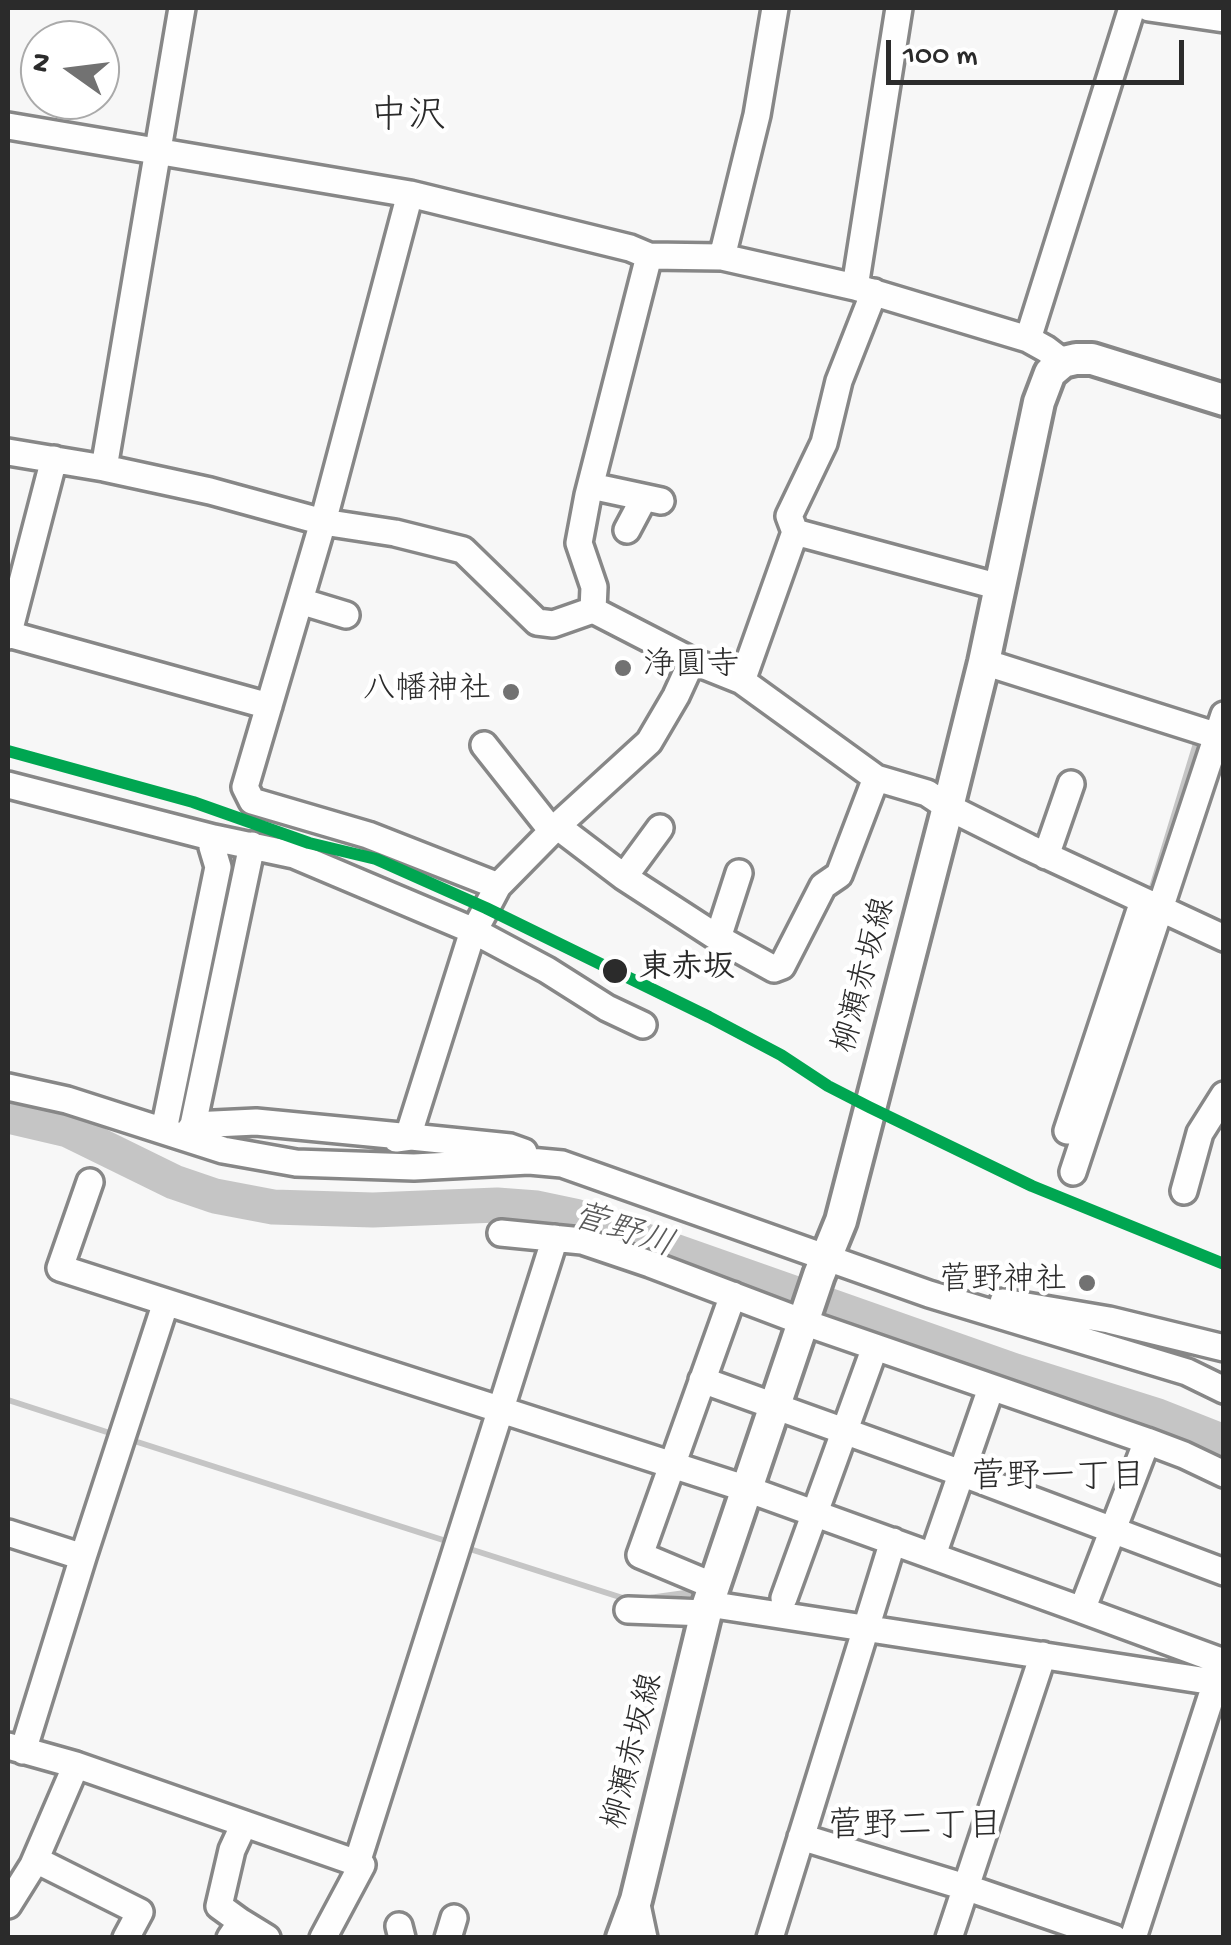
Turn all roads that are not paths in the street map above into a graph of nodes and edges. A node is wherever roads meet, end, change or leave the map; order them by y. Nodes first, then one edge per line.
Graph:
1 (182, 8) edge
2 (775, 8) edge
3 (899, 8) edge
4 (1132, 8) edge
5 (1149, 8) edge
6 (1224, 18) edge
7 (8, 126) edge
8 (159, 151) junction
9 (410, 194) junction
10 (649, 256) junction
11 (722, 257) junction
12 (864, 290) junction
13 (1028, 339) junction
14 (1062, 362) junction
15 (1224, 400) edge
16 (8, 452) edge
17 (54, 459) junction
18 (104, 468) junction
19 (591, 486) junction
20 (323, 522) junction
21 (627, 530) dead end
22 (795, 532) junction
23 (1000, 587) junction
24 (300, 601) junction
25 (593, 610) junction
26 (346, 615) dead end
27 (8, 635) edge
28 (692, 662) junction
29 (984, 662) junction
30 (742, 681) junction
31 (269, 706) junction
32 (1221, 730) edge
33 (484, 745) dead end
34 (876, 778) junction
35 (1071, 784) dead end
36 (8, 785) edge
37 (948, 807) junction
38 (660, 828) dead end
39 (554, 829) junction
40 (214, 838) junction
41 (252, 845) junction
42 (1046, 856) junction
43 (739, 873) dead end
44 (624, 877) junction
45 (498, 886) junction
46 (1151, 905) junction
47 (474, 931) junction
48 (718, 938) junction
49 (1224, 938) edge
50 (642, 1025) dead end
51 (8, 1087) edge
52 (1224, 1095) edge
53 (248, 1124) junction
54 (180, 1131) junction
55 (1067, 1132) dead end
56 (411, 1137) junction
57 (529, 1160) junction
58 (296, 1162) junction
59 (1074, 1172) dead end
60 (90, 1182) dead end
61 (1184, 1191) dead end
62 (501, 1233) dead end
63 (555, 1238) junction
64 (822, 1266) junction
65 (733, 1295) junction
66 (166, 1302) junction
67 (983, 1310) junction
68 (804, 1319) junction
69 (876, 1347) junction
70 (1224, 1348) edge
71 (702, 1380) junction
72 (991, 1388) junction
73 (1224, 1390) edge
74 (774, 1407) junction
75 (500, 1411) junction
76 (844, 1432) junction
77 (1148, 1441) junction
78 (672, 1465) junction
79 (961, 1473) junction
80 (1224, 1474) edge
81 (747, 1489) junction
82 (815, 1513) junction
83 (1113, 1530) junction
84 (8, 1532) edge
85 (893, 1541) junction
86 (932, 1555) junction
87 (82, 1557) junction
88 (1224, 1572) edge
89 (784, 1598) dead end
90 (710, 1599) junction
91 (628, 1610) dead end
92 (1082, 1610) junction
93 (870, 1620) junction
94 (1042, 1655) junction
95 (1217, 1669) edge
96 (1213, 1730) edge
97 (15, 1748) edge
98 (76, 1766) junction
99 (244, 1824) junction
100 (801, 1836) junction
101 (36, 1860) junction
102 (357, 1863) junction
103 (965, 1887) junction
104 (636, 1900) junction
105 (8, 1905) edge
106 (236, 1930) edge
107 (126, 1938) edge
108 (268, 1938) edge
109 (323, 1938) edge
110 (622, 1938) edge
111 (644, 1938) edge
112 (770, 1938) edge
113 (949, 1938) edge
114 (1114, 1938) edge
115 (1133, 1938) edge

1 - 8 street
2 - 11 street
3 - 12 street
4 - 13 street
5 - 6 street
7 - 8 street
8 - 9 street
8 - 18 street
9 - 10 street
9 - 20 street
10 - 11 street
10 - 19 street
11 - 12 street
12 - 13 street
12 - 22 street
13 - 14 street
14 - 15 main road
14 - 23 main road, 柳瀬赤坂線
16 - 17 street
17 - 18 street
17 - 27 street
18 - 20 street
19 - 21 street
19 - 25 street
20 - 24 street
20 - 25 street
22 - 23 street
22 - 30 street
23 - 29 main road, 柳瀬赤坂線
24 - 26 street
24 - 31 street
25 - 28 street
27 - 31 street
28 - 30 street
28 - 39 street
29 - 32 street
29 - 37 main road, 柳瀬赤坂線
30 - 34 street
31 - 45 street
32 - 46 street
33 - 39 street
34 - 37 street
34 - 48 street
35 - 42 street
36 - 40 street
37 - 42 street
37 - 64 main road, 柳瀬赤坂線
38 - 44 street
39 - 44 street
39 - 45 street
40 - 41 street
40 - 54 street
41 - 47 street
41 - 54 street
42 - 46 street
43 - 48 street
44 - 48 street
45 - 47 street
46 - 49 street
46 - 55 street
46 - 59 street
47 - 50 street
47 - 56 street
51 - 54 street
52 - 61 street
53 - 54 street
53 - 56 street
53 - 58 street
54 - 58 street
56 - 57 street
56 - 58 street
57 - 58 street
57 - 64 street
60 - 66 street
62 - 63 street
63 - 65 street
63 - 75 street
64 - 67 street
64 - 68 main road, 柳瀬赤坂線
65 - 68 street
65 - 71 street
66 - 75 street
66 - 87 street
67 - 70 street
67 - 73 street
68 - 69 street
68 - 74 main road, 柳瀬赤坂線
69 - 72 street
69 - 76 street
71 - 74 street
71 - 78 street
72 - 77 street
72 - 79 street
74 - 76 street
74 - 81 main road, 柳瀬赤坂線
75 - 78 street
75 - 102 street
76 - 79 street
76 - 82 street
77 - 80 street
77 - 83 street
78 - 81 street
78 - 90 street
79 - 83 street
79 - 86 street
81 - 82 street
81 - 90 main road, 柳瀬赤坂線
82 - 85 street
82 - 89 street
83 - 88 street
83 - 92 street
84 - 87 street
85 - 86 street
85 - 93 street
86 - 92 street
87 - 97 street
90 - 91 street
90 - 93 street
90 - 104 main road, 柳瀬赤坂線
92 - 95 street
93 - 94 street
93 - 100 street
94 - 95 street
94 - 103 street
95 - 96 street
96 - 115 street
97 - 98 street
98 - 99 street
98 - 101 street
99 - 102 street
99 - 106 street
100 - 103 street
100 - 112 street
101 - 105 street
101 - 107 street
102 - 109 street
103 - 113 street
103 - 114 street
104 - 110 main road, 柳瀬赤坂線
104 - 111 street
106 - 108 street

